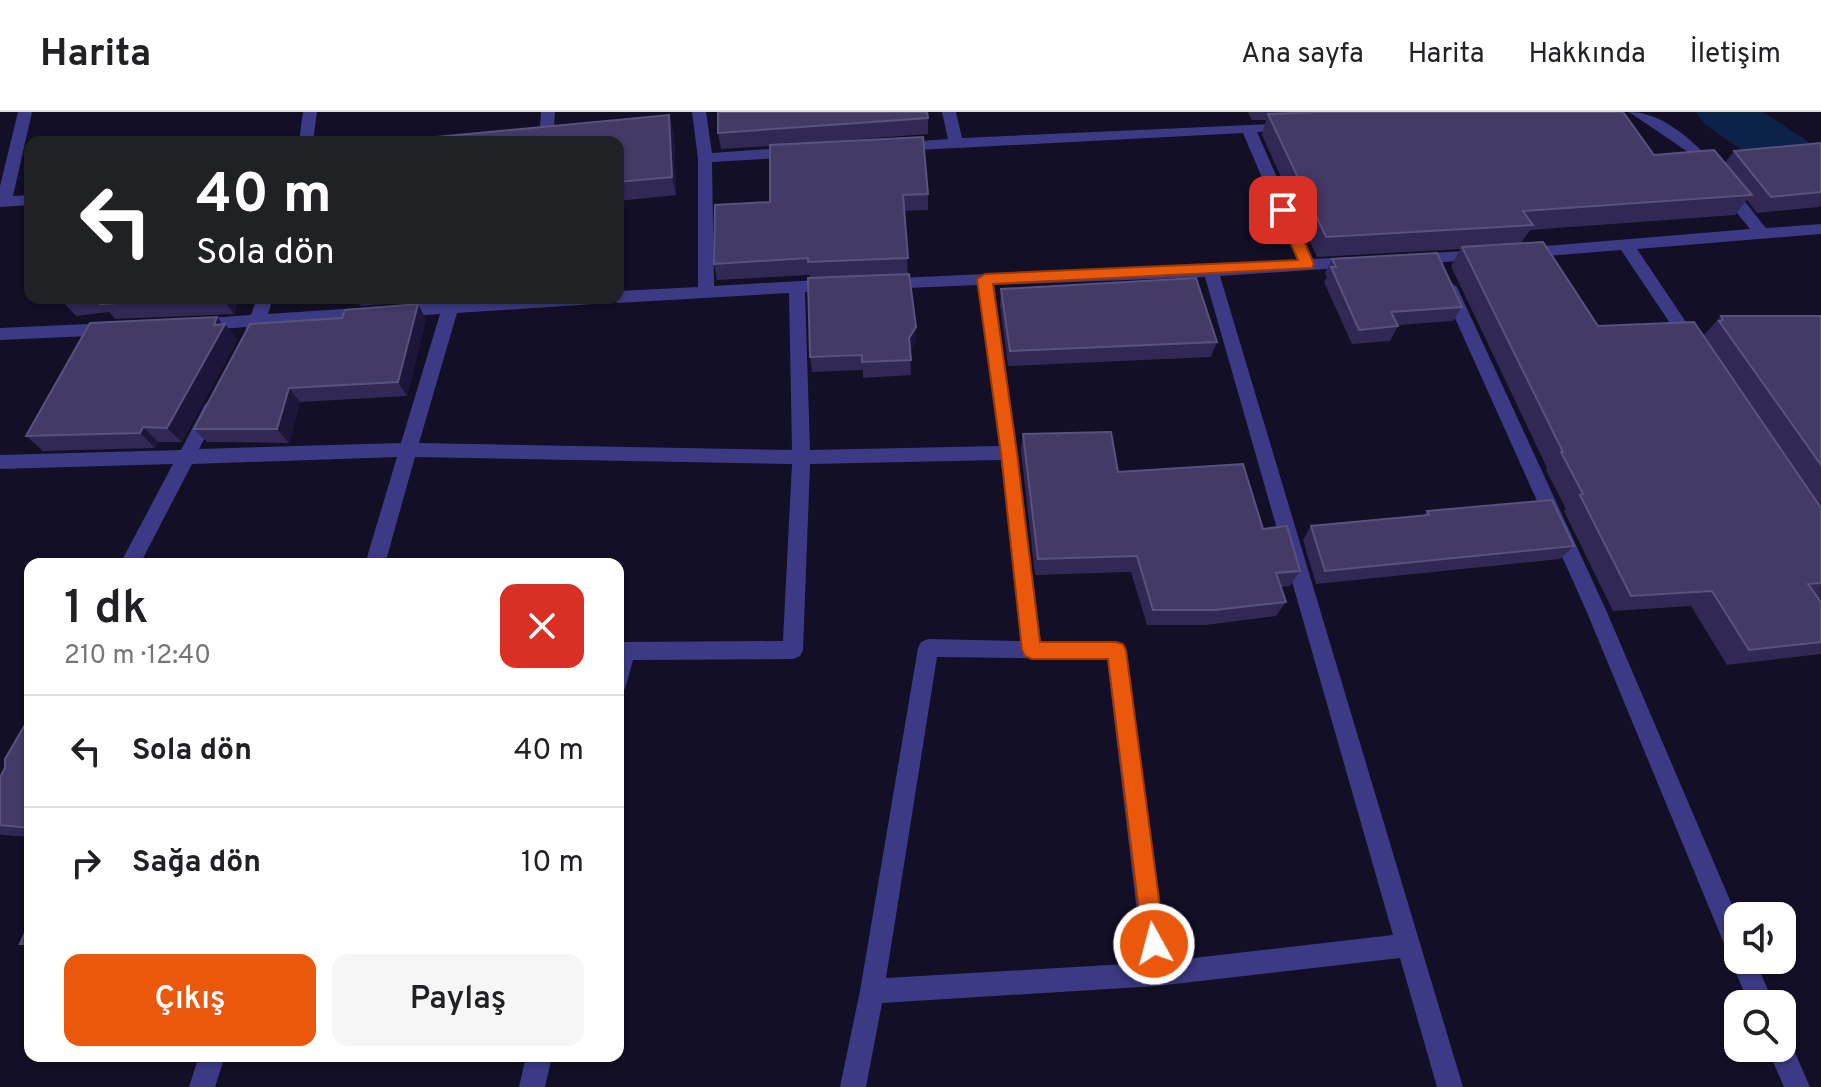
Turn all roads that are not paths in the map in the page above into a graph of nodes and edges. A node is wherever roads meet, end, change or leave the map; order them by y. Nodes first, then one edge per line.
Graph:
1 (25, 112) edge
2 (310, 112) edge
3 (548, 112) edge
4 (699, 112) edge
5 (949, 112) edge
6 (1165, 112) edge
7 (1636, 112) edge
8 (1307, 125) edge
9 (1248, 128) junction
10 (1172, 132) junction
11 (307, 136) edge
12 (546, 136) edge
13 (956, 142) junction
14 (877, 147) edge
15 (815, 151) edge
16 (705, 158) junction
17 (24, 200) edge
18 (2, 202) edge
19 (1821, 229) edge
20 (1762, 234) junction
21 (1627, 247) junction
22 (1436, 258) junction
23 (1393, 260) edge
24 (1364, 261) edge
25 (1307, 264) junction
26 (1211, 271) junction
27 (985, 279) junction
28 (797, 286) junction
29 (706, 291) junction
30 (624, 297) edge
31 (263, 304) edge
32 (492, 304) edge
33 (450, 308) junction
34 (258, 322) junction
35 (182, 325) edge
36 (122, 328) edge
37 (0, 334) edge
38 (244, 348) edge
39 (1706, 365) edge
40 (222, 388) edge
41 (409, 450) junction
42 (1009, 453) junction
43 (187, 455) junction
44 (801, 457) junction
45 (0, 462) edge
46 (133, 558) edge
47 (377, 558) edge
48 (1032, 650) junction
49 (624, 651) edge
50 (1724, 915) edge
51 (1407, 945) junction
52 (1157, 974) junction
53 (872, 991) junction
54 (210, 1062) edge
55 (538, 1062) edge
56 (1786, 1062) edge
57 (202, 1087) edge
58 (532, 1087) edge
59 (853, 1087) edge
60 (1450, 1087) edge
61 (1797, 1087) edge

1 - 18 street
2 - 11 street
3 - 12 street
4 - 16 street
5 - 13 street
6 - 10 street
7 - 20 street
8 - 9 street
9 - 10 street
9 - 25 street
10 - 13 street
13 - 14 street
15 - 16 street
16 - 29 street
17 - 18 street
19 - 20 street
20 - 21 street
21 - 22 street
21 - 39 street
22 - 23 street
22 - 50 street
24 - 25 street
25 - 26 street
26 - 27 street
26 - 51 street
27 - 28 street
27 - 42 street
28 - 29 street
28 - 44 street
29 - 30 street
31 - 34 street
32 - 33 street
33 - 34 street
33 - 41 street
34 - 35 street
34 - 38 street
36 - 37 street
40 - 43 street
41 - 43 street
41 - 44 street
41 - 47 street
42 - 44 street
42 - 48 street
43 - 45 street
43 - 46 street
44 - 49 street
48 - 52 street
48 - 53 street
51 - 52 street
51 - 60 street
52 - 53 street
53 - 59 street
54 - 57 street
55 - 58 street
56 - 61 street

